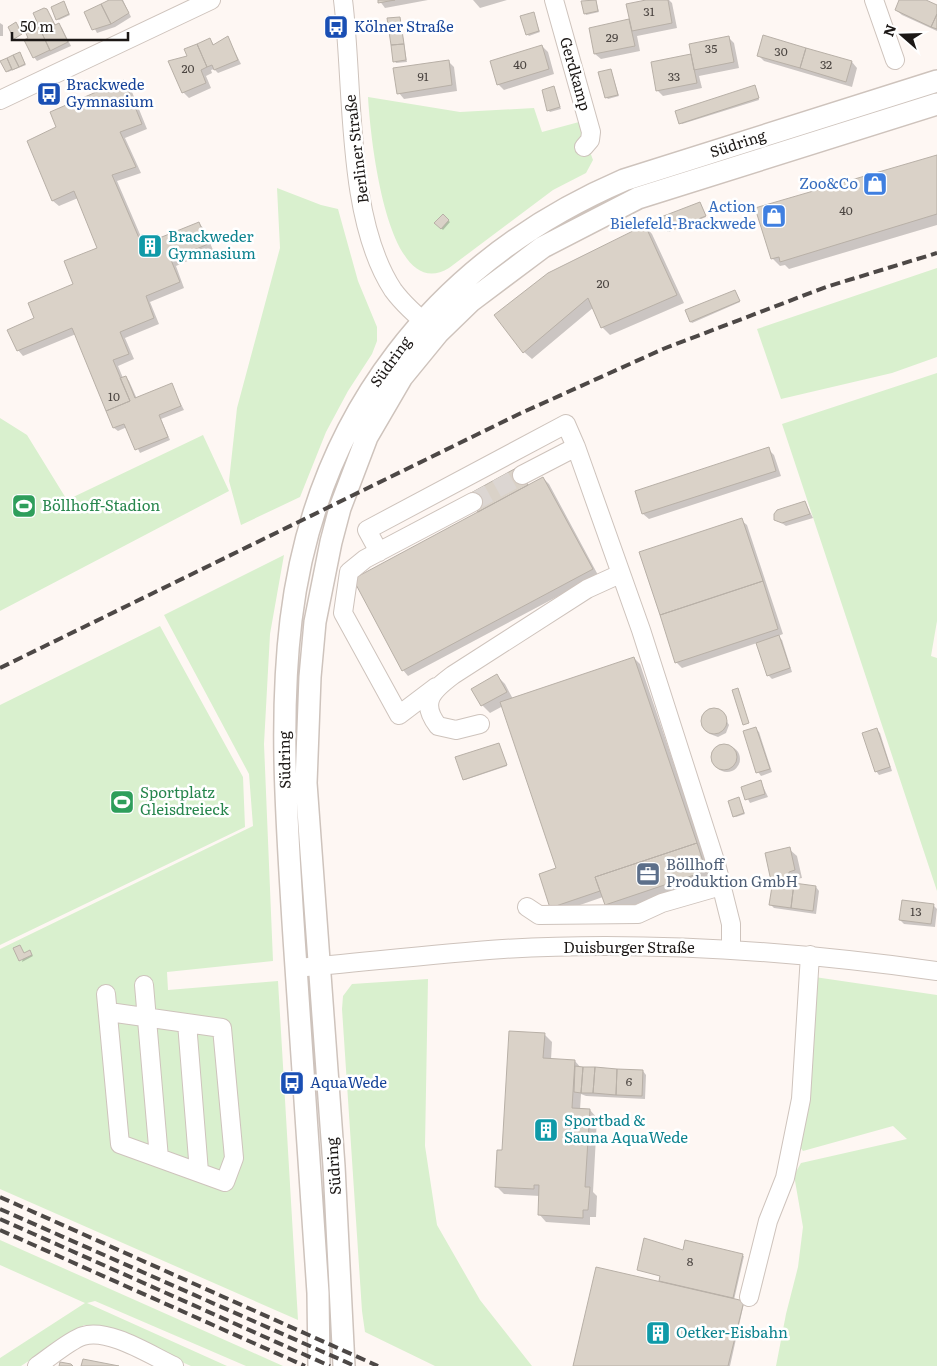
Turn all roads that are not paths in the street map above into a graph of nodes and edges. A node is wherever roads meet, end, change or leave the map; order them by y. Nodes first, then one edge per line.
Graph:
1 (211, 0) edge
2 (343, 0) edge
3 (554, 0) edge
4 (874, 0) edge
5 (894, 60) dead end
6 (937, 81) edge
7 (0, 100) edge
8 (937, 104) edge
9 (584, 147) dead end
10 (430, 327) junction
11 (576, 447) junction
12 (522, 475) tunnel mouth
13 (472, 502) tunnel mouth
14 (379, 552) junction
15 (620, 574) junction
16 (436, 688) junction
17 (480, 724) dead end
18 (721, 886) junction
19 (527, 907) dead end
20 (731, 950) junction
21 (810, 955) junction
22 (320, 966) junction
23 (296, 968) junction
24 (937, 971) edge
25 (144, 985) dead end
26 (106, 994) dead end
27 (109, 1012) junction
28 (147, 1017) junction
29 (186, 1023) junction
30 (159, 1158) junction
31 (198, 1172) junction
32 (749, 1297) dead end
33 (37, 1366) edge
34 (174, 1366) edge
35 (320, 1366) edge
36 (344, 1366) edge

1 - 7 street
2 - 10 street, Berliner Straße
3 - 9 street, Gerdkamp
4 - 5 street
6 - 10 main road, Südring
8 - 10 main road, Südring
10 - 22 main road, Südring
10 - 23 main road, Südring
11 - 12 street
11 - 14 street
11 - 15 street
13 - 14 street
14 - 16 street
15 - 16 street
15 - 18 street
16 - 17 street
18 - 19 street
18 - 20 street
20 - 21 street, Duisburger Straße
20 - 22 street, Duisburger Straße
21 - 24 street, Duisburger Straße
21 - 32 street
22 - 23 street
22 - 36 main road, Südring
23 - 35 main road, Südring
25 - 28 street
26 - 27 street
27 - 28 street
27 - 30 street
28 - 29 street
28 - 30 street
29 - 31 street
29 - 31 street
30 - 31 street
33 - 34 street

